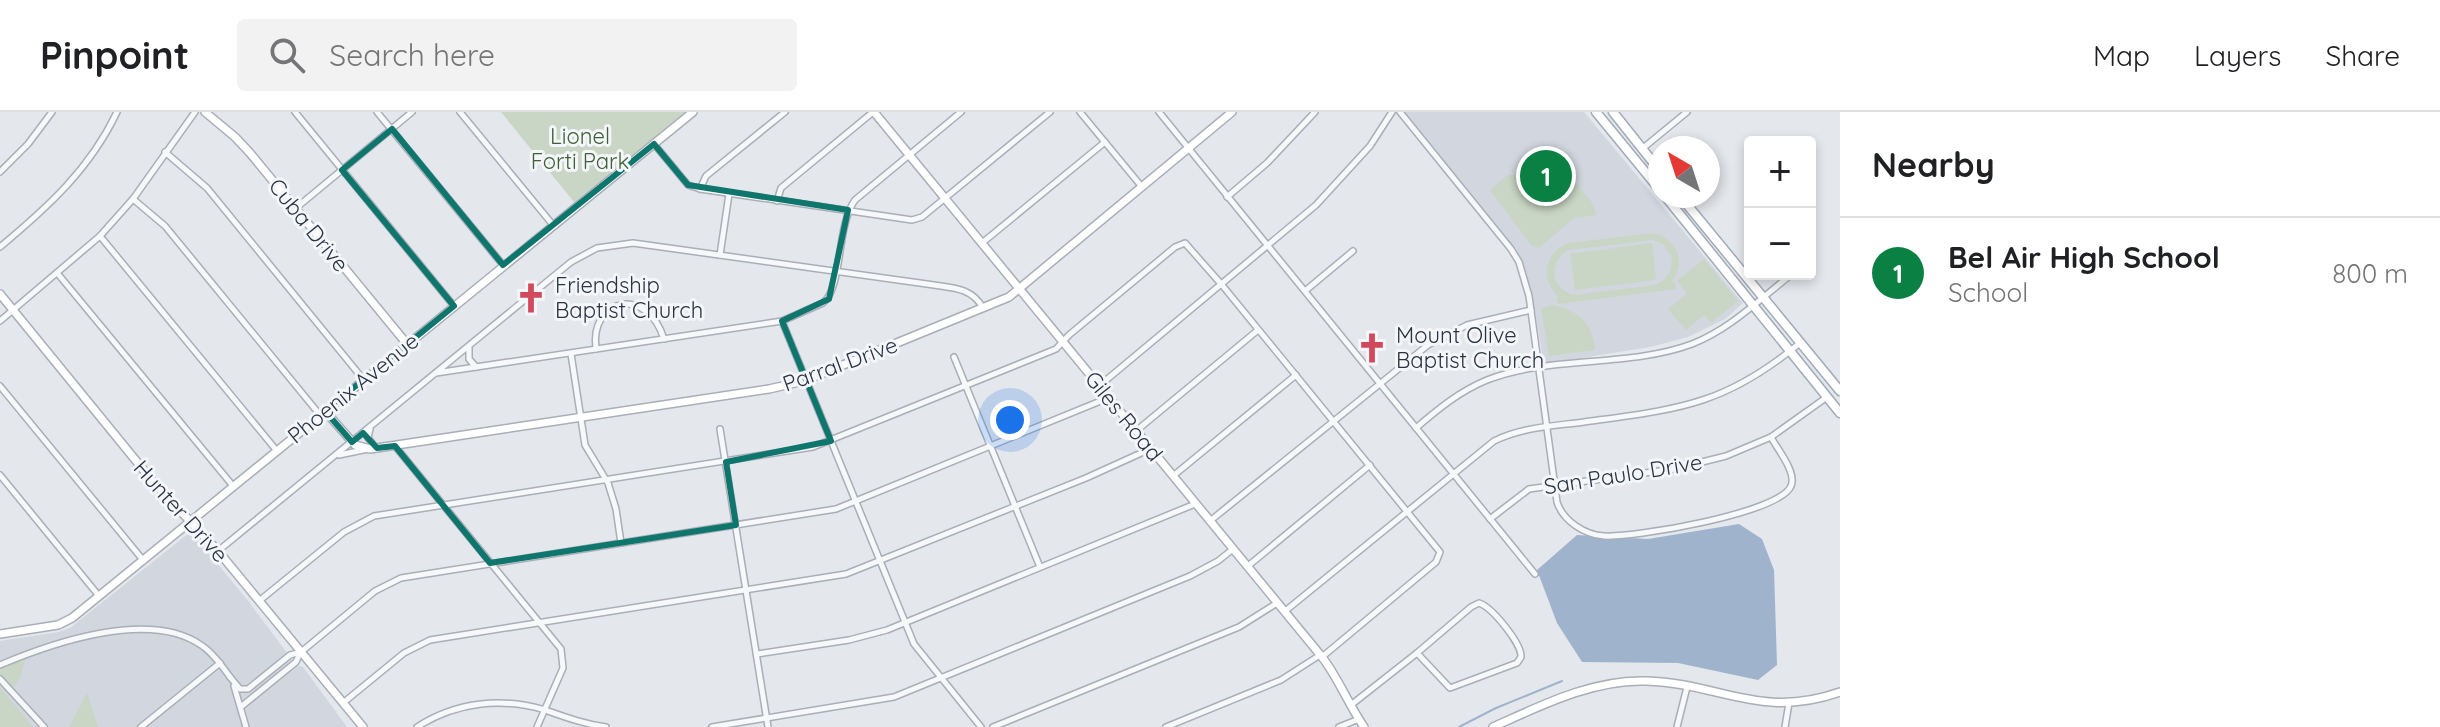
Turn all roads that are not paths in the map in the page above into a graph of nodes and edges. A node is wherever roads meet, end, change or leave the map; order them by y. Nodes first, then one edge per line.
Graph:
1 (52, 112) edge
2 (117, 112) edge
3 (195, 112) edge
4 (205, 112) edge
5 (295, 112) edge
6 (377, 112) edge
7 (412, 112) edge
8 (460, 112) edge
9 (693, 112) edge
10 (785, 112) edge
11 (873, 112) edge
12 (961, 112) edge
13 (1050, 112) edge
14 (1080, 112) edge
15 (1159, 112) edge
16 (1232, 112) edge
17 (1315, 112) edge
18 (1392, 112) edge
19 (1400, 112) edge
20 (1596, 112) edge
21 (1613, 112) edge
22 (1687, 112) edge
23 (392, 129) junction
24 (1105, 142) junction
25 (654, 144) junction
26 (1642, 149) junction
27 (1189, 150) junction
28 (165, 152) junction
29 (908, 156) junction
30 (1648, 156) edge
31 (342, 170) junction
32 (0, 172) edge
33 (1648, 175) edge
34 (1142, 188) junction
35 (700, 189) junction
36 (729, 194) junction
37 (1227, 197) junction
38 (133, 199) junction
39 (945, 199) junction
40 (777, 201) junction
41 (296, 208) junction
42 (1675, 208) edge
43 (1690, 208) edge
44 (848, 210) junction
45 (553, 225) junction
46 (100, 236) junction
47 (982, 243) junction
48 (1268, 246) junction
49 (0, 247) edge
50 (1353, 251) dead end
51 (720, 255) junction
52 (503, 265) junction
53 (836, 270) junction
54 (58, 274) junction
55 (1784, 280) edge
56 (1222, 285) junction
57 (1019, 289) junction
58 (1305, 291) junction
59 (0, 294) edge
60 (1763, 297) junction
61 (1754, 305) junction
62 (454, 306) junction
63 (983, 308) junction
64 (13, 310) junction
65 (1531, 310) junction
66 (0, 321) edge
67 (782, 321) junction
68 (1259, 330) junction
69 (664, 339) junction
70 (1062, 342) junction
71 (1800, 343) junction
72 (407, 344) junction
73 (471, 344) junction
74 (596, 349) junction
75 (1790, 351) junction
76 (571, 354) junction
77 (954, 357) dead end
78 (451, 361) junction
79 (477, 367) junction
80 (467, 369) junction
81 (1539, 369) junction
82 (435, 373) junction
83 (1296, 375) junction
84 (363, 379) junction
85 (804, 381) junction
86 (1379, 382) junction
87 (0, 386) edge
88 (967, 386) junction
89 (1099, 386) junction
90 (1839, 388) edge
91 (1827, 397) junction
92 (1108, 398) junction
93 (323, 413) junction
94 (1840, 413) edge
95 (581, 418) junction
96 (1333, 420) junction
97 (372, 425) junction
98 (1547, 427) junction
99 (1416, 428) junction
100 (720, 429) dead end
101 (1135, 431) junction
102 (1771, 437) junction
103 (831, 441) junction
104 (352, 442) junction
105 (395, 446) junction
106 (992, 446) junction
107 (373, 449) junction
108 (1150, 449) junction
109 (277, 451) junction
110 (334, 456) junction
111 (727, 462) junction
112 (1370, 465) junction
113 (1453, 473) junction
114 (0, 475) edge
115 (1173, 476) junction
116 (606, 479) junction
117 (1554, 485) junction
118 (233, 486) junction
119 (855, 502) junction
120 (1195, 504) junction
121 (442, 505) junction
122 (1016, 506) junction
123 (1407, 511) junction
124 (1490, 519) junction
125 (191, 520) junction
126 (1210, 521) junction
127 (736, 525) junction
128 (621, 543) junction
129 (1233, 549) junction
130 (218, 551) junction
131 (143, 560) junction
132 (881, 562) junction
133 (490, 563) junction
134 (1040, 567) junction
135 (1247, 567) junction
136 (1535, 574) dead end
137 (746, 590) junction
138 (99, 597) junction
139 (259, 601) junction
140 (1277, 603) junction
141 (1284, 612) junction
142 (905, 622) junction
143 (540, 624) junction
144 (0, 634) edge
145 (301, 652) junction
146 (1417, 653) junction
147 (757, 654) junction
148 (1321, 656) junction
149 (220, 663) junction
150 (0, 665) edge
151 (230, 677) junction
152 (940, 678) junction
153 (0, 679) edge
154 (254, 686) junction
155 (1687, 687) junction
156 (1840, 692) edge
157 (241, 703) junction
158 (343, 703) junction
159 (1789, 703) junction
160 (1350, 705) junction
161 (544, 710) junction
162 (767, 719) junction
163 (1359, 719) junction
164 (44, 727) edge
165 (141, 727) edge
166 (246, 727) edge
167 (363, 727) edge
168 (417, 727) edge
169 (537, 727) edge
170 (606, 727) edge
171 (712, 727) edge
172 (768, 727) edge
173 (981, 727) edge
174 (993, 727) edge
175 (1166, 727) edge
176 (1339, 727) edge
177 (1364, 727) edge
178 (1493, 727) edge
179 (1677, 727) edge
180 (1785, 727) edge

1 - 32 street
2 - 49 street
3 - 28 street
4 - 41 street, Cuba Drive
5 - 31 street
6 - 23 street
7 - 23 street
8 - 45 street
9 - 25 street, Phoenix Avenue
10 - 35 street
11 - 29 street, Giles Road
11 - 40 street
12 - 29 street
13 - 39 street
14 - 24 street
15 - 27 street
16 - 27 street, Parral Drive
17 - 37 street
18 - 48 street
19 - 65 street
20 - 33 main road
21 - 26 main road
22 - 26 street
23 - 31 street
23 - 52 street
24 - 34 street
24 - 47 street
25 - 35 street
25 - 45 street, Phoenix Avenue
26 - 30 main road
27 - 34 street, Parral Drive
27 - 37 street
28 - 38 street
28 - 84 street
29 - 39 street, Giles Road
29 - 44 street
31 - 41 street
31 - 62 street
34 - 57 street, Parral Drive
35 - 36 street
36 - 40 street
36 - 51 street
37 - 48 street
38 - 46 street
38 - 93 street
39 - 44 street
39 - 47 street, Giles Road
40 - 44 street
41 - 72 street, Cuba Drive
42 - 61 main road
43 - 60 main road
44 - 53 street
45 - 52 street, Phoenix Avenue
46 - 54 street
46 - 109 street
47 - 57 street, Giles Road
48 - 56 street
48 - 58 street
50 - 58 street
51 - 53 street
51 - 73 street
52 - 62 street, Phoenix Avenue
53 - 63 street
53 - 67 street
54 - 64 street
54 - 118 street
55 - 60 street
56 - 68 street
56 - 70 street
56 - 89 street
57 - 63 street, Parral Drive
57 - 70 street, Giles Road
58 - 86 street
59 - 64 street, Hunter Drive
60 - 61 street
60 - 71 main road
61 - 75 main road
61 - 81 street
62 - 72 street, Phoenix Avenue
63 - 85 street, Parral Drive
64 - 66 street
64 - 125 street, Hunter Drive
65 - 81 street
65 - 86 street
67 - 69 street
67 - 85 street
68 - 83 street
68 - 101 street
69 - 74 street
69 - 74 street
70 - 88 street
70 - 89 street, Giles Road
71 - 75 street
71 - 90 main road
72 - 84 street, Phoenix Avenue
73 - 78 street
73 - 79 street
74 - 76 street
75 - 91 main road
75 - 98 street
76 - 79 street
76 - 95 street
77 - 88 street
78 - 80 street
78 - 82 street
79 - 80 street
80 - 82 street
81 - 98 street
81 - 99 street
82 - 97 street
83 - 96 street
83 - 115 street
84 - 93 street, Phoenix Avenue
85 - 95 street, Parral Drive
85 - 103 street
86 - 96 street
86 - 99 street
87 - 131 street
88 - 103 street
88 - 106 street
89 - 92 street, Giles Road
90 - 91 street, San Paulo Drive
91 - 94 main road
91 - 102 street, San Paulo Drive
92 - 101 street, Giles Road
92 - 106 street
93 - 104 street
93 - 109 street, Phoenix Avenue
95 - 105 street, Parral Drive
95 - 116 street
96 - 112 street
96 - 126 street
97 - 104 street
97 - 107 street
98 - 113 street
98 - 117 street
99 - 113 street
100 - 111 street
101 - 108 street, Giles Road
102 - 117 street, San Paulo Drive
102 - 117 street
103 - 111 street
103 - 119 street
104 - 107 street, Parral Drive
104 - 110 street
105 - 107 street, Parral Drive
105 - 121 street
106 - 119 street
106 - 122 street
107 - 110 street, Parral Drive
108 - 115 street, Giles Road
108 - 122 street
109 - 118 street, Phoenix Avenue
110 - 130 street
111 - 116 street
111 - 127 street
112 - 123 street
112 - 135 street
113 - 123 street
113 - 124 street
114 - 138 street
115 - 120 street, Giles Road
116 - 121 street
116 - 128 street
117 - 124 street, San Paulo Drive
118 - 125 street, Phoenix Avenue
119 - 127 street
119 - 132 street
120 - 126 street, Giles Road
120 - 134 street
121 - 133 street
121 - 139 street
122 - 132 street
122 - 134 street
123 - 141 street
123 - 148 street
124 - 136 street
125 - 130 street, Hunter Drive
125 - 131 street, Phoenix Avenue
126 - 129 street, Giles Road
127 - 128 street
127 - 137 street
128 - 133 street
129 - 135 street, Giles Road
129 - 152 street
130 - 139 street, Hunter Drive
131 - 138 street, Phoenix Avenue
132 - 137 street
132 - 142 street
133 - 143 street
133 - 145 street
134 - 142 street
135 - 140 street, Giles Road
137 - 143 street
137 - 147 street
138 - 144 street, Phoenix Avenue
139 - 145 street, Hunter Drive
140 - 141 street, Giles Road
140 - 174 street
141 - 148 street, Giles Road
142 - 147 street
142 - 152 street
143 - 158 street
143 - 161 street
145 - 154 street
145 - 157 street
145 - 158 street, Hunter Drive
146 - 146 street
146 - 160 street
147 - 162 street
148 - 160 street, Giles Road
148 - 175 street
149 - 150 street
149 - 151 street
149 - 165 street
151 - 154 street
151 - 157 street
152 - 162 street
152 - 173 street
153 - 164 street
154 - 157 street
155 - 159 street
155 - 178 street
155 - 179 street
156 - 159 street
157 - 166 street
158 - 167 street, Hunter Drive
159 - 180 street
160 - 163 street, Giles Road
161 - 168 street
161 - 169 street
161 - 170 street
162 - 171 street
162 - 172 street
163 - 176 street
163 - 177 street, Giles Road

